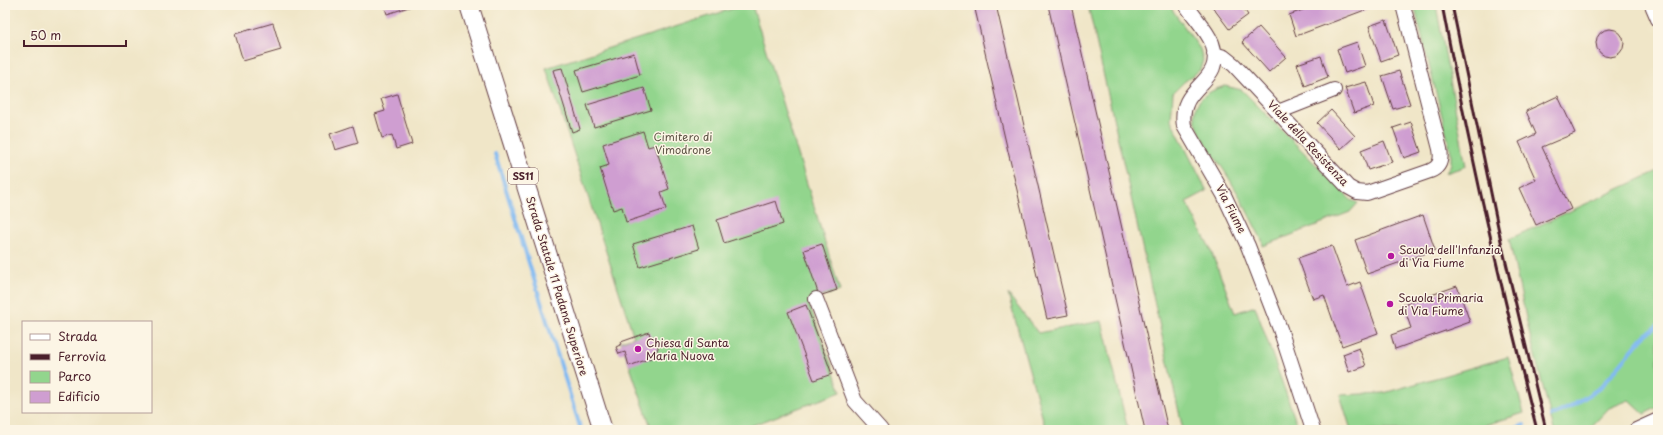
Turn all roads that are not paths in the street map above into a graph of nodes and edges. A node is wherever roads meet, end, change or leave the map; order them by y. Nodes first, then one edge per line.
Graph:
1 (1186, 5) edge
2 (1403, 5) edge
3 (1652, 5) edge
4 (471, 8) edge
5 (1658, 18) edge
6 (1214, 54) junction
7 (1334, 90) dead end
8 (1278, 112) junction
9 (816, 299) dead end
10 (1658, 420) edge
11 (603, 430) edge
12 (882, 430) edge
13 (1313, 430) edge
14 (1636, 430) edge

1 - 6 street
2 - 8 street, Viale della Resistenza
3 - 5 street
4 - 11 main road, Strada Statale 11 Padana Superiore / SS11
6 - 8 street, Viale della Resistenza
6 - 13 street, Via Fiume
7 - 8 street
9 - 12 street
10 - 14 street

